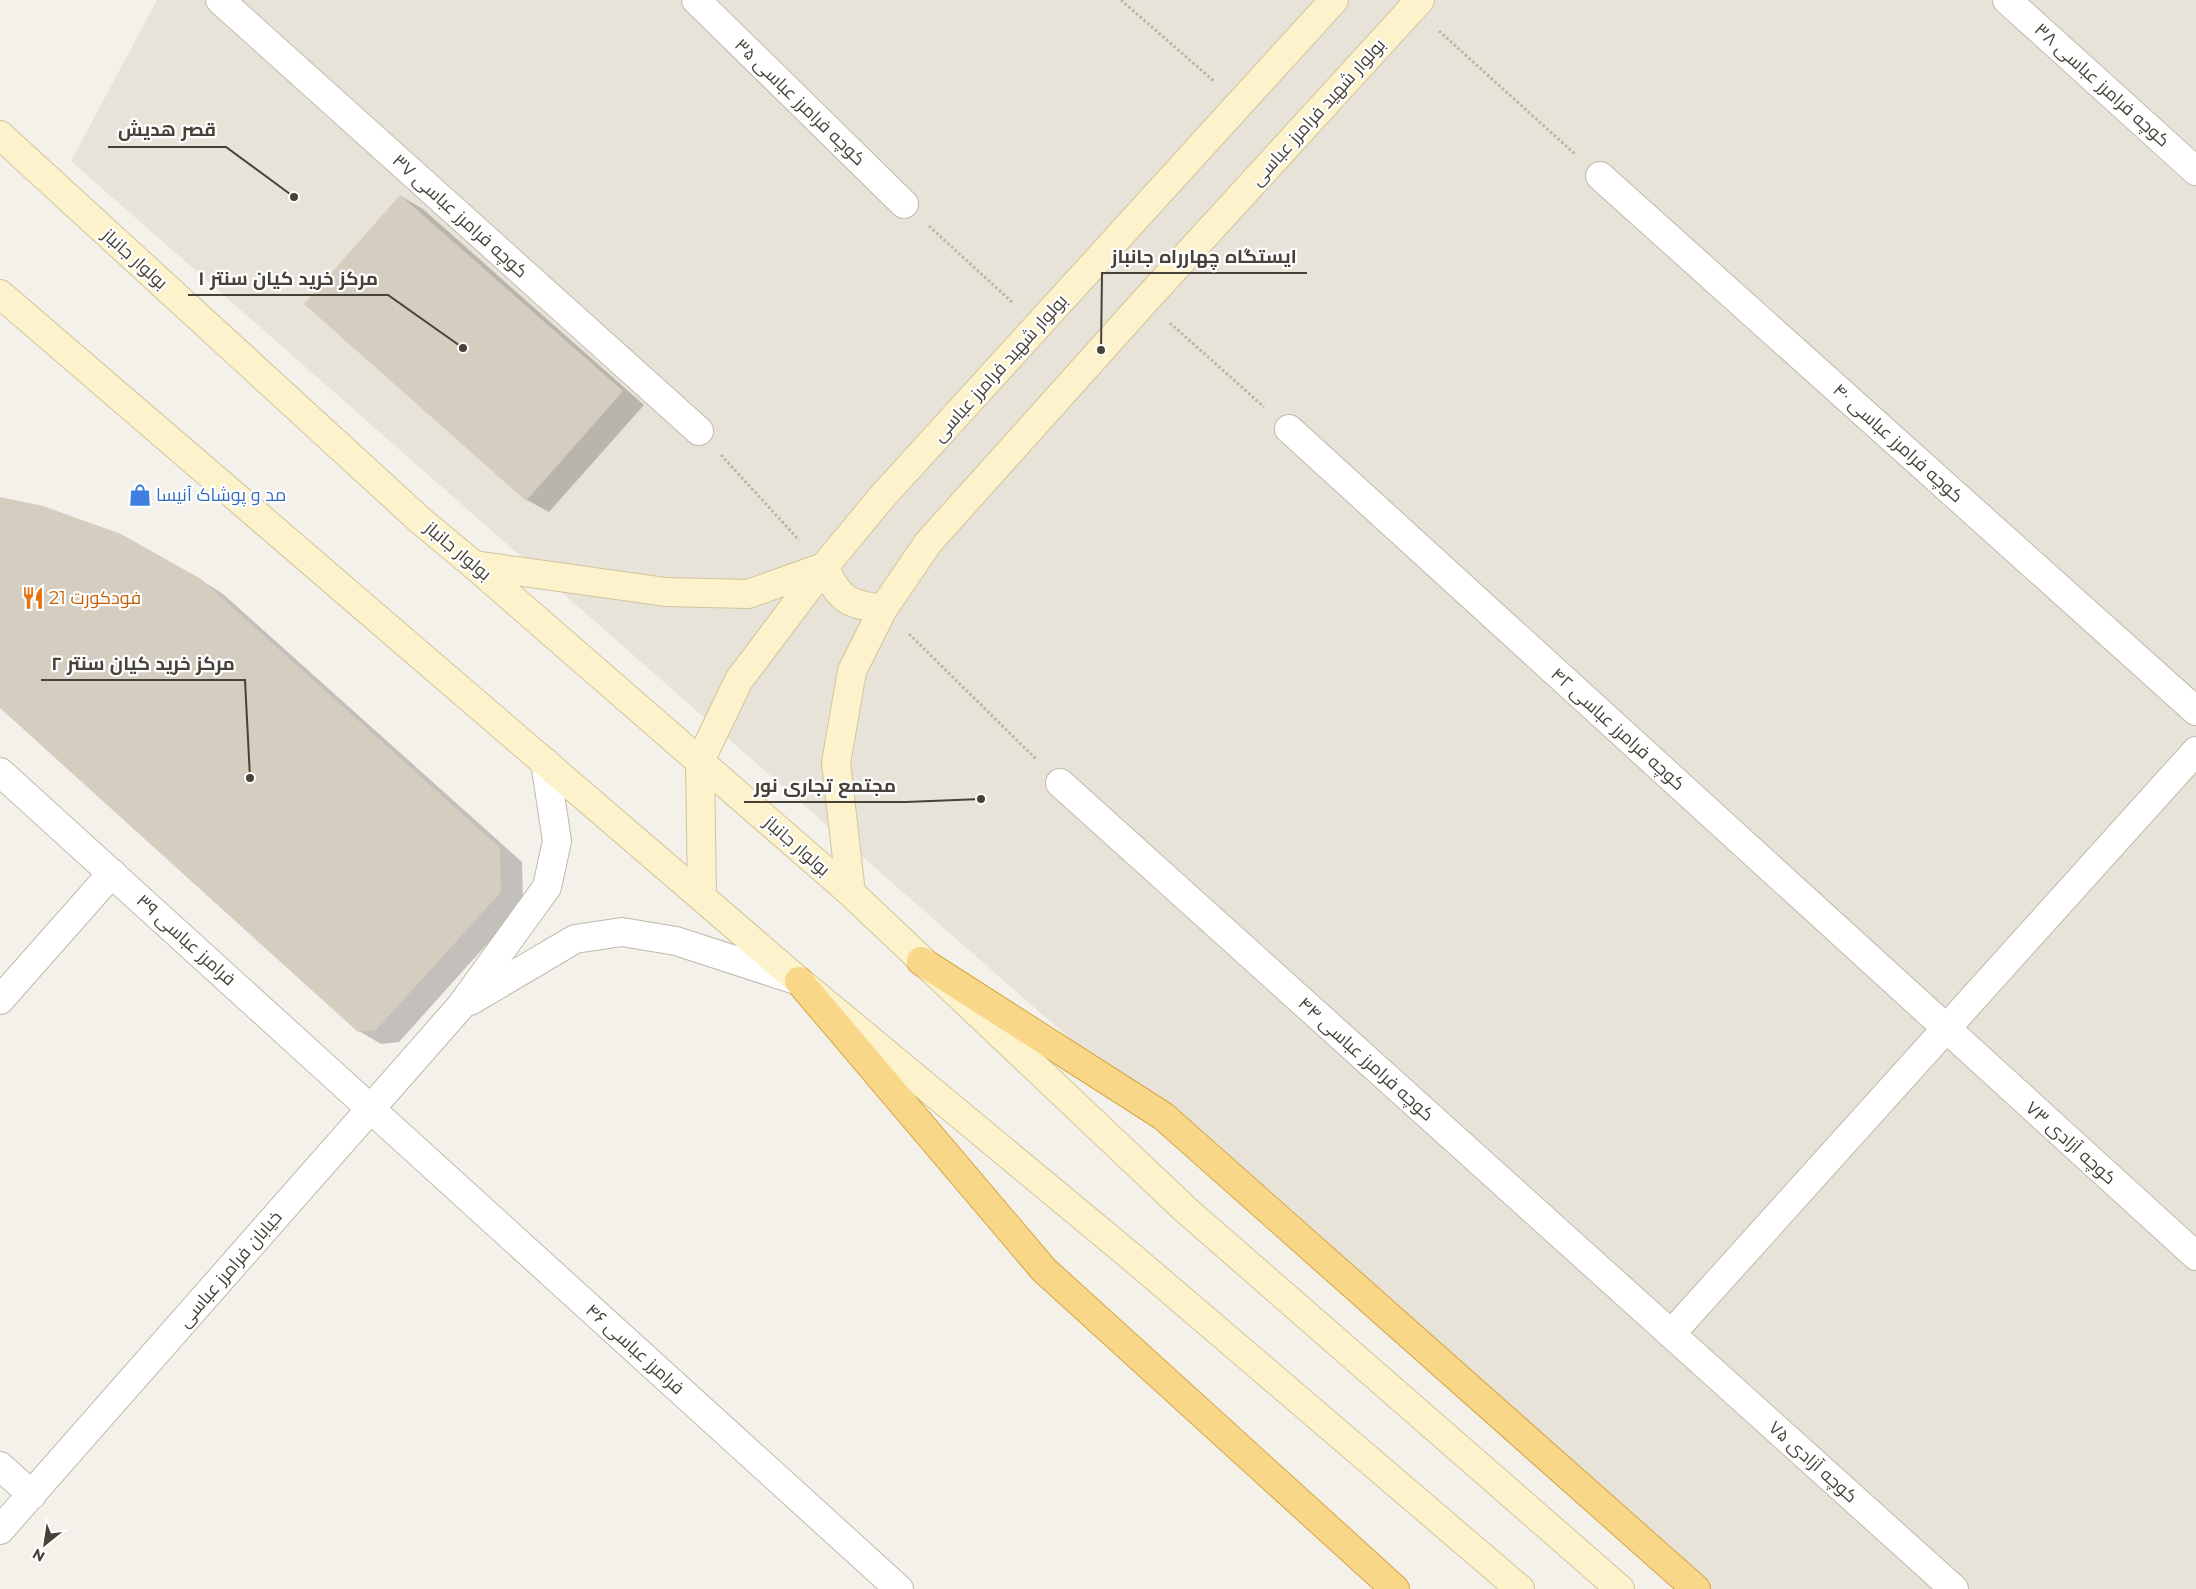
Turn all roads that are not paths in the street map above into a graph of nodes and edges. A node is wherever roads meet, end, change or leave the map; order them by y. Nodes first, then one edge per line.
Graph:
1 (220, 0) edge
2 (696, 0) edge
3 (1334, 0) edge
4 (2007, 0) edge
5 (1417, 4) edge
6 (0, 135) edge
7 (2196, 171) edge
8 (1600, 176) road end
9 (904, 204) road end
10 (0, 294) edge
11 (1289, 429) road end
12 (699, 431) road end
13 (474, 564) junction
14 (824, 566) junction
15 (883, 609) junction
16 (2196, 711) edge
17 (2196, 751) edge
18 (700, 761) junction
19 (545, 762) junction
20 (0, 772) edge
21 (1060, 783) road end
22 (112, 874) junction
23 (851, 893) junction
24 (702, 897) junction
25 (921, 961) junction
26 (799, 980) junction
27 (0, 1000) edge
28 (460, 1007) junction
29 (1946, 1029) junction
30 (371, 1108) junction
31 (2196, 1256) edge
32 (1671, 1334) junction
33 (0, 1466) edge
34 (32, 1495) junction
35 (0, 1530) edge
36 (899, 1589) edge
37 (1395, 1589) edge
38 (1520, 1589) edge
39 (1620, 1589) edge
40 (1696, 1589) edge
41 (1954, 1589) edge

1 - 12 street, کوچه فرامرز عباسی ۳۷
2 - 9 street, کوچه فرامرز عباسی ۳۵
3 - 14 main road, بولوار شهید فرامرز عباسی
4 - 7 street, کوچه فرامرز عباسی ۳۸
5 - 15 main road, بولوار شهید فرامرز عباسی
6 - 13 main road, بولوار جانباز
8 - 16 street, کوچه فرامرز عباسی ۴۰
10 - 19 main road
11 - 29 street, کوچه فرامرز عباسی ۴۲
13 - 14 main road
13 - 18 main road, بولوار جانباز
14 - 15 main road
14 - 18 main road, بولوار شهید فرامرز عباسی
15 - 23 main road, بولوار شهید فرامرز عباسی
17 - 29 street
18 - 23 main road, بولوار جانباز
18 - 24 main road
19 - 24 main road
19 - 28 street
20 - 22 street, فرامرز عباسی ۳۹
21 - 32 street, کوچه فرامرز عباسی ۴۴
22 - 27 street
22 - 30 street, فرامرز عباسی ۳۹
23 - 25 main road, بولوار جانباز
24 - 26 main road
25 - 39 main road, بولوار جانباز
25 - 40 highway
26 - 28 street
26 - 37 highway
26 - 38 main road
28 - 30 street, خیابان فرامرز عباسی
29 - 31 street, کوچه آزادی ۷۳
29 - 32 street
30 - 34 street, خیابان فرامرز عباسی
30 - 36 street, فرامرز عباسی ۴۶
32 - 41 street, کوچه آزادی ۷۵
33 - 34 street
34 - 35 street, خیابان فرامرز عباسی

